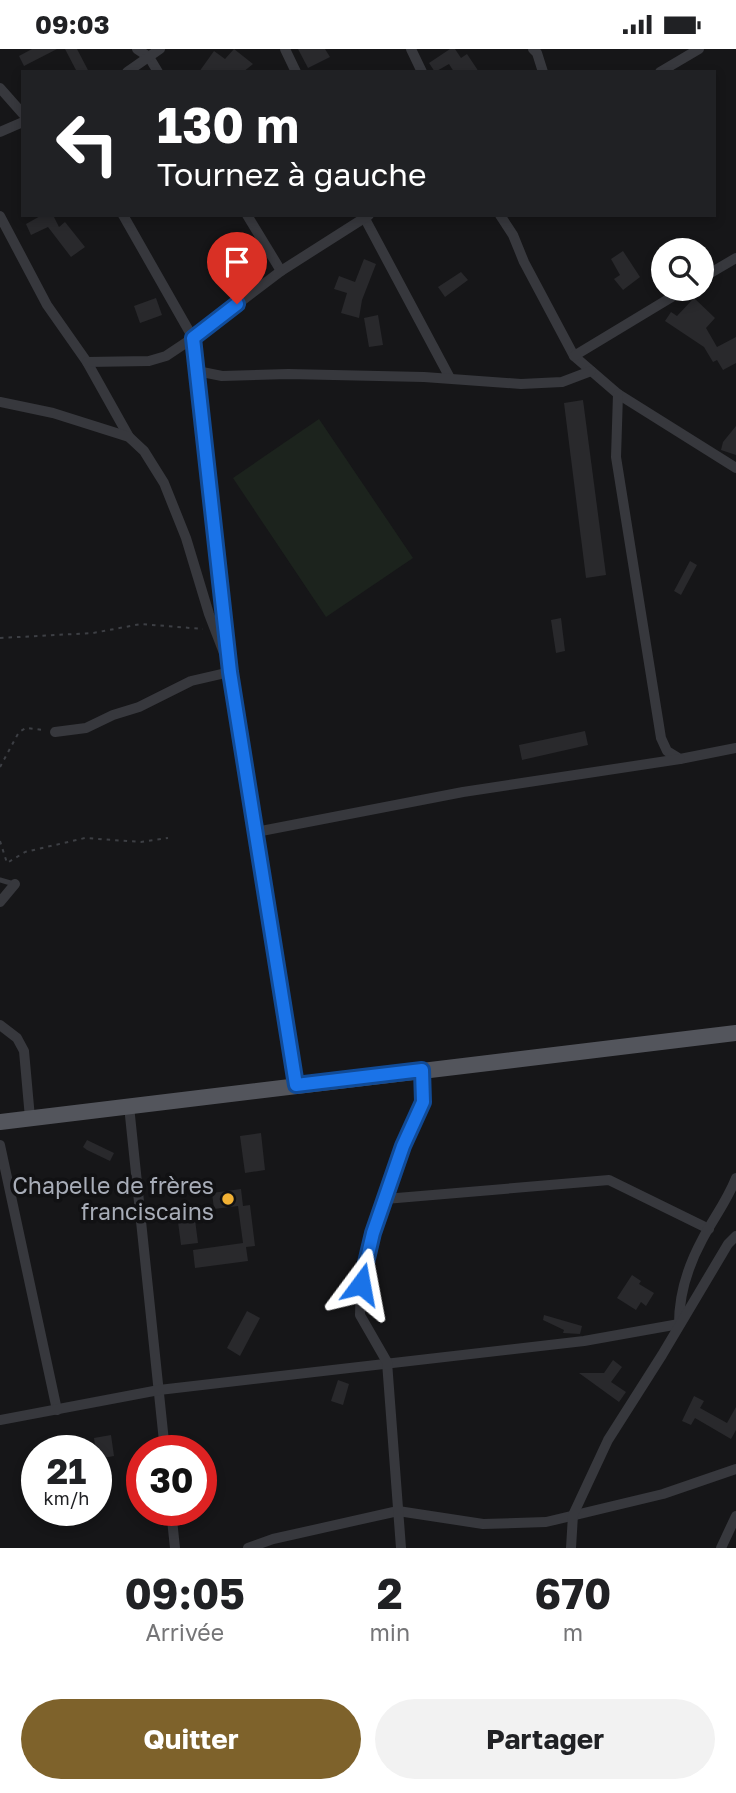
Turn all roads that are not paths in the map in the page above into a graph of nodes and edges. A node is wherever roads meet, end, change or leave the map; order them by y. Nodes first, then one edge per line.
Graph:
1 (137, 49) edge
2 (160, 49) edge
3 (285, 49) edge
4 (411, 49) edge
5 (533, 49) edge
6 (699, 49) edge
7 (149, 57) junction
8 (130, 70) edge
9 (158, 70) edge
10 (295, 70) edge
11 (421, 70) edge
12 (542, 70) edge
13 (663, 70) edge
14 (0, 88) edge
15 (21, 112) edge
16 (21, 123) edge
17 (0, 132) edge
18 (0, 216) edge
19 (124, 217) edge
20 (248, 217) edge
21 (363, 217) edge
22 (366, 217) edge
23 (501, 217) edge
24 (736, 258) edge
25 (281, 271) junction
26 (714, 271) edge
27 (665, 301) edge
28 (193, 338) junction
29 (574, 356) junction
30 (87, 362) junction
31 (197, 371) junction
32 (591, 371) junction
33 (450, 378) junction
34 (618, 394) junction
35 (0, 402) edge
36 (129, 437) junction
37 (736, 468) edge
38 (230, 672) junction
39 (55, 732) road end
40 (736, 748) edge
41 (680, 759) junction
42 (256, 832) junction
43 (0, 880) edge
44 (15, 884) joint
45 (0, 902) edge
46 (0, 1025) edge
47 (736, 1033) edge
48 (422, 1070) junction
49 (296, 1085) junction
50 (129, 1106) junction
51 (30, 1118) junction
52 (0, 1122) edge
53 (0, 1145) edge
54 (736, 1178) edge
55 (385, 1199) junction
56 (709, 1229) junction
57 (736, 1236) edge
58 (680, 1324) junction
59 (387, 1362) junction
60 (159, 1389) junction
61 (57, 1410) junction
62 (0, 1420) edge
63 (163, 1435) edge
64 (736, 1469) edge
65 (398, 1511) junction
66 (573, 1515) junction
67 (736, 1516) edge
68 (172, 1526) edge
69 (174, 1548) edge
70 (248, 1548) edge
71 (401, 1548) edge
72 (571, 1548) edge
73 (721, 1548) edge

1 - 7 street
2 - 7 street
3 - 10 street
4 - 11 street
5 - 12 street
6 - 13 street
7 - 8 street
7 - 9 street
14 - 15 street
16 - 17 street
18 - 30 street
19 - 28 street
20 - 25 street
21 - 25 street
22 - 33 street
23 - 29 street
24 - 26 street
25 - 28 street
27 - 29 street
28 - 30 street
28 - 31 street
29 - 32 street
30 - 36 street
31 - 33 street
31 - 38 street
32 - 33 street
32 - 34 street
34 - 37 street
34 - 41 street
35 - 36 street
36 - 38 street
38 - 39 street
38 - 42 street
40 - 41 street
41 - 42 street
42 - 49 street
43 - 44 lane
44 - 45 street
46 - 51 street
47 - 48 main road
48 - 49 main road
48 - 55 street
49 - 50 main road
50 - 51 main road
50 - 60 street
51 - 52 main road
53 - 61 street
54 - 56 street
55 - 56 street
55 - 59 street
56 - 58 street
57 - 58 street
58 - 59 street
58 - 66 street
59 - 60 street
59 - 65 street
60 - 61 street
60 - 63 street
61 - 62 street
64 - 66 street
65 - 66 street
65 - 70 street
65 - 71 street
66 - 72 street
67 - 73 street
68 - 69 street

